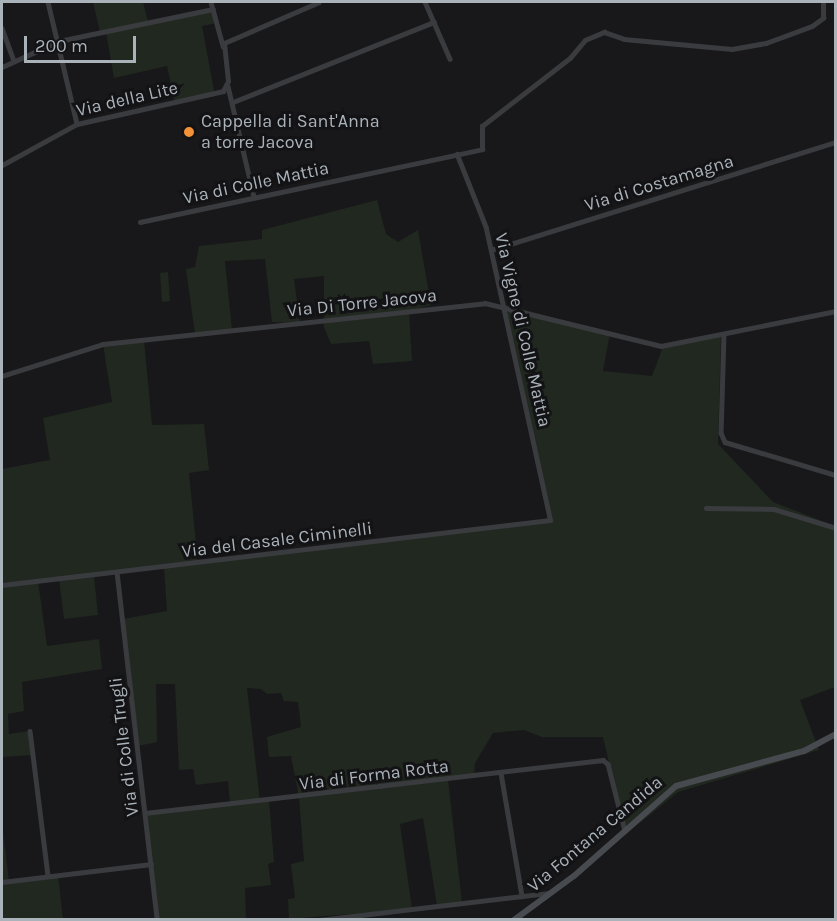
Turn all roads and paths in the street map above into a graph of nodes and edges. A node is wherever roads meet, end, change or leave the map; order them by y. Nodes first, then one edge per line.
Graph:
1 (48, 2) edge
2 (211, 2) edge
3 (319, 2) edge
4 (425, 2) edge
5 (823, 2) edge
6 (213, 9) junction
7 (434, 21) junction
8 (2, 28) edge
9 (58, 41) junction
10 (223, 46) junction
11 (450, 59) dead end
12 (14, 61) junction
13 (2, 67) edge
14 (228, 86) junction
15 (234, 102) junction
16 (77, 124) junction
17 (836, 142) edge
18 (457, 155) junction
19 (2, 165) edge
20 (254, 197) junction
21 (140, 222) dead end
22 (491, 250) junction
23 (503, 304) junction
24 (836, 311) edge
25 (724, 334) junction
26 (2, 376) edge
27 (836, 475) edge
28 (706, 508) dead end
29 (551, 515) joint
30 (836, 528) edge
31 (117, 572) junction
32 (2, 585) edge
33 (30, 731) dead end
34 (836, 734) edge
35 (501, 773) junction
36 (145, 813) junction
37 (625, 831) junction
38 (151, 864) junction
39 (48, 876) junction
40 (2, 882) edge
41 (552, 893) junction
42 (522, 896) junction
43 (157, 920) edge
44 (319, 920) edge
45 (514, 920) edge

1 - 9 street
2 - 6 street
3 - 10 street
4 - 7 street
5 - 18 street, Via di Colle Mattia
6 - 9 street
6 - 10 street
7 - 11 street
7 - 15 street
8 - 12 street
9 - 12 street
9 - 16 street
10 - 14 street
12 - 13 street
14 - 15 street
14 - 16 street, Via della Lite
15 - 20 street
16 - 19 street, Via della Lite
17 - 22 street, Via di Costamagna
18 - 20 street, Via di Colle Mattia
18 - 22 street, Via Vigne di Colle Mattia
20 - 21 street, Via di Colle Mattia
22 - 23 street, Via Vigne di Colle Mattia
23 - 25 street, Via Di Torre Jacova
23 - 26 street, Via Di Torre Jacova
23 - 29 street, Via Vigne di Colle Mattia
24 - 25 street, Via Di Torre Jacova
25 - 27 street
28 - 30 street
29 - 31 street, Via del Casale Ciminelli
31 - 32 street, Via del Casale Ciminelli
31 - 36 street, Via di Colle Trugli
33 - 39 street
34 - 37 main road, Via Fontana Candida
35 - 36 street, Via di Forma Rotta
35 - 37 street, Via di Forma Rotta
35 - 42 street
36 - 38 street, Via di Colle Trugli
37 - 41 main road, Via Fontana Candida
38 - 39 street
38 - 43 street, Via di Colle Trugli
39 - 40 street
41 - 42 street
41 - 45 main road, Via Fontana Candida
42 - 44 street

